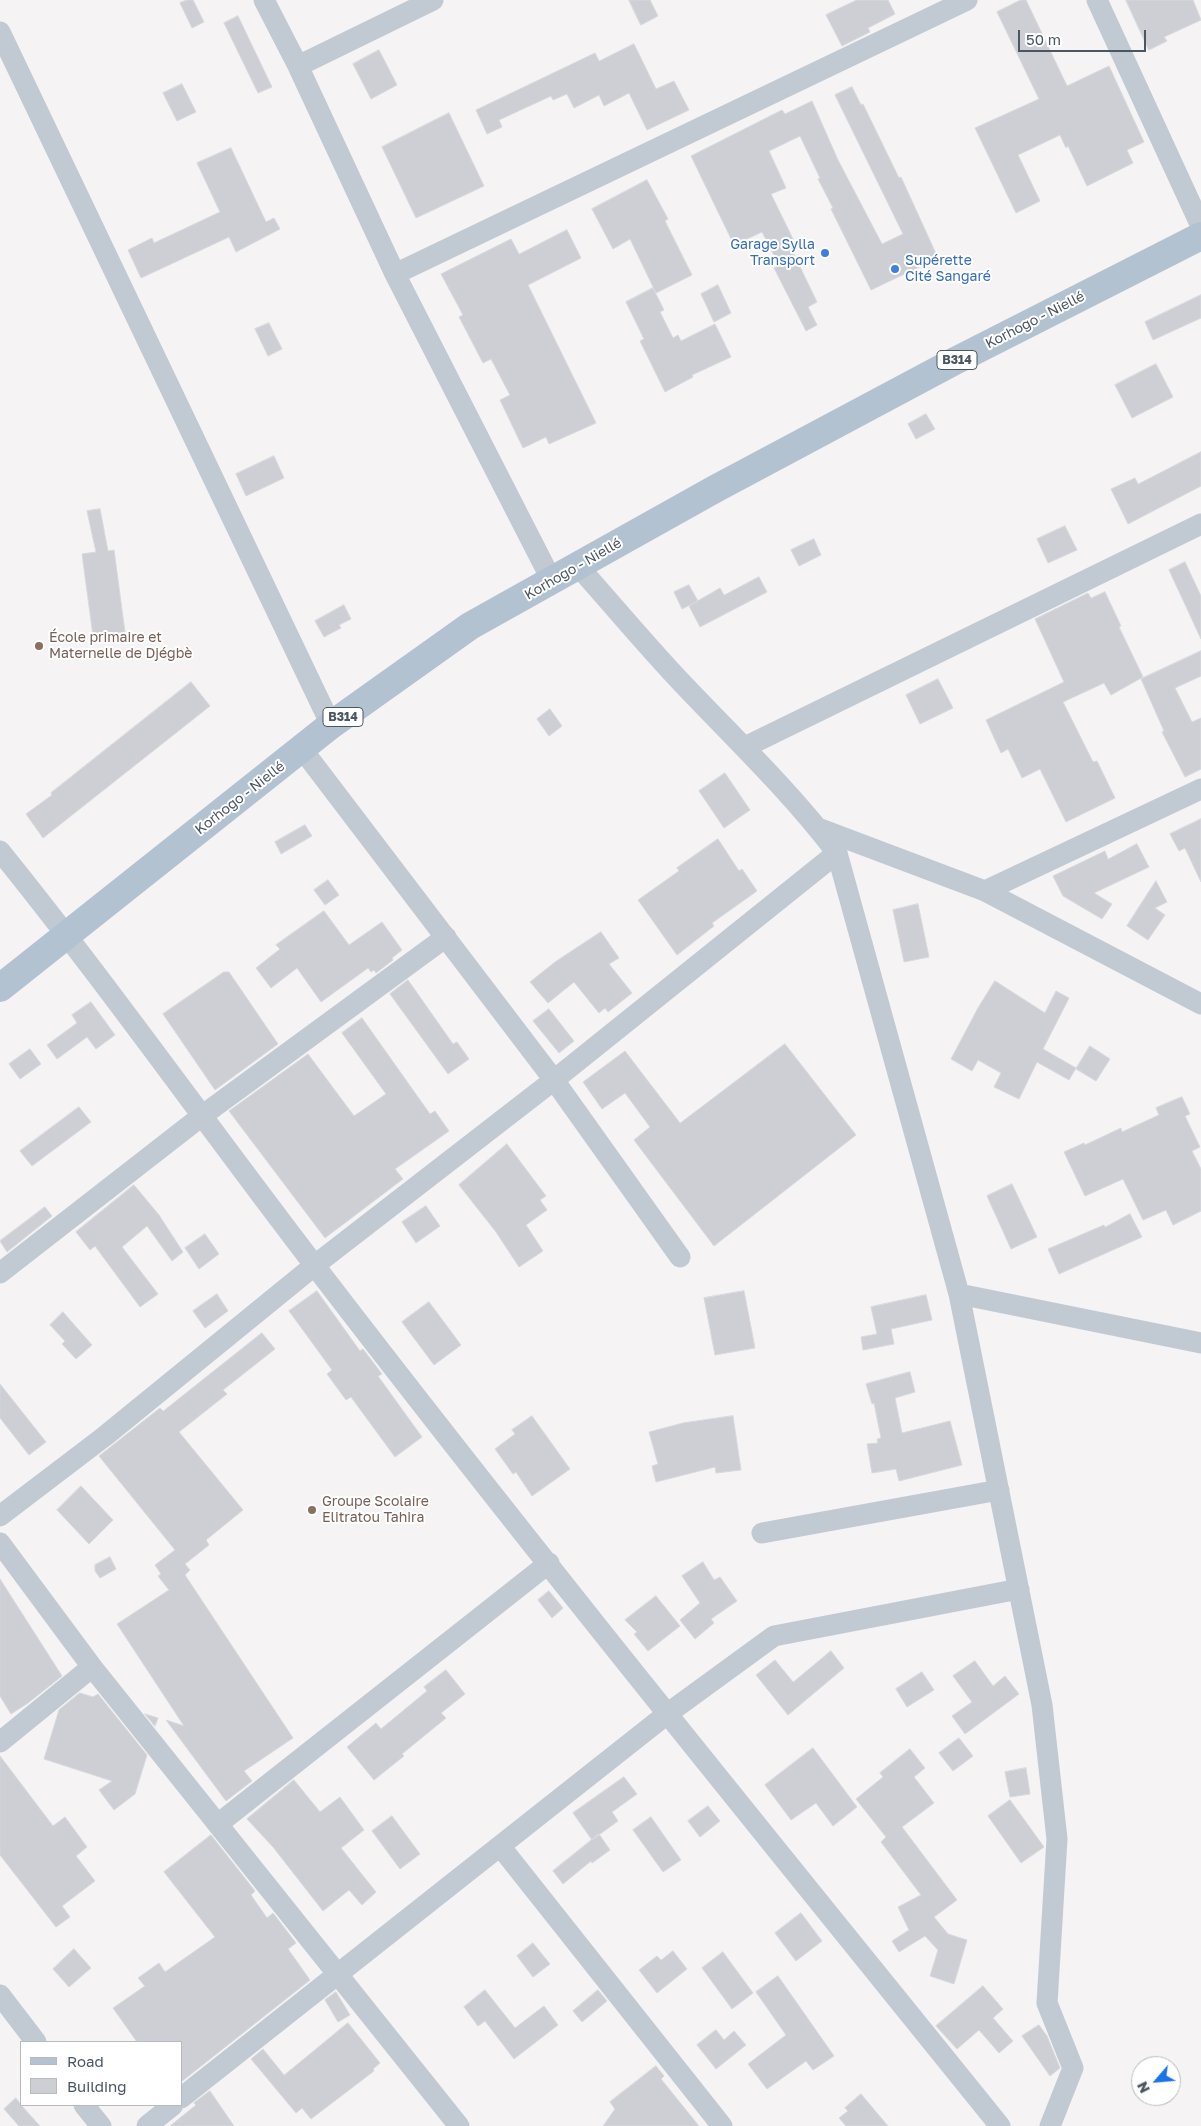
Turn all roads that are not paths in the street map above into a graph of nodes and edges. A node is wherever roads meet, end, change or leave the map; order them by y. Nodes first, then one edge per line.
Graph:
1 (264, 0) edge
2 (433, 0) edge
3 (967, 0) edge
4 (1097, 0) edge
5 (0, 32) edge
6 (298, 66) junction
7 (1201, 226) edge
8 (1201, 236) edge
9 (395, 274) junction
10 (1201, 524) edge
11 (577, 565) junction
12 (552, 582) junction
13 (331, 725) junction
14 (745, 747) junction
15 (302, 749) junction
16 (1201, 789) edge
17 (818, 828) junction
18 (0, 851) edge
19 (837, 853) junction
20 (985, 891) junction
21 (67, 933) junction
22 (446, 937) junction
23 (0, 988) edge
24 (1201, 1004) edge
25 (554, 1080) junction
26 (203, 1115) junction
27 (680, 1257) dead end
28 (315, 1265) junction
29 (0, 1273) edge
30 (959, 1294) junction
31 (1201, 1343) edge
32 (999, 1490) junction
33 (0, 1516) edge
34 (762, 1533) dead end
35 (0, 1543) edge
36 (549, 1563) junction
37 (1019, 1589) junction
38 (92, 1667) junction
39 (667, 1714) junction
40 (0, 1742) edge
41 (218, 1824) junction
42 (500, 1846) junction
43 (338, 1973) junction
44 (0, 1995) edge
45 (35, 2041) edge
46 (182, 2097) edge
47 (85, 2106) edge
48 (172, 2106) edge
49 (101, 2126) edge
50 (147, 2126) edge
51 (459, 2126) edge
52 (722, 2126) edge
53 (1000, 2126) edge
54 (1050, 2126) edge

1 - 6 street
2 - 6 street
3 - 9 street
4 - 7 street
5 - 13 street
6 - 9 street
8 - 11 main road, Korhogo - Niellé / B314
9 - 12 street
10 - 14 street
11 - 12 main road, Korhogo - Niellé / B314
11 - 14 street
12 - 13 main road, Korhogo - Niellé / B314
13 - 15 main road, Korhogo - Niellé / B314
14 - 17 street
15 - 21 main road, Korhogo - Niellé / B314
15 - 22 street
16 - 20 street
17 - 19 street
17 - 20 street
18 - 21 street
19 - 25 street
19 - 30 street
20 - 24 street
21 - 23 main road, Korhogo - Niellé / B314
21 - 26 street
22 - 25 street
22 - 26 street
25 - 27 street
25 - 28 street
26 - 28 street
26 - 29 street
28 - 33 street
28 - 36 street
30 - 31 street
30 - 32 street
32 - 34 street
32 - 37 street
35 - 38 street
36 - 39 street
36 - 41 street
37 - 39 street
37 - 54 street
38 - 40 street
38 - 41 street
39 - 42 street
39 - 53 street
41 - 43 street
42 - 43 street
42 - 52 street
43 - 46 street
43 - 51 street
44 - 45 street
47 - 49 street
48 - 50 street

